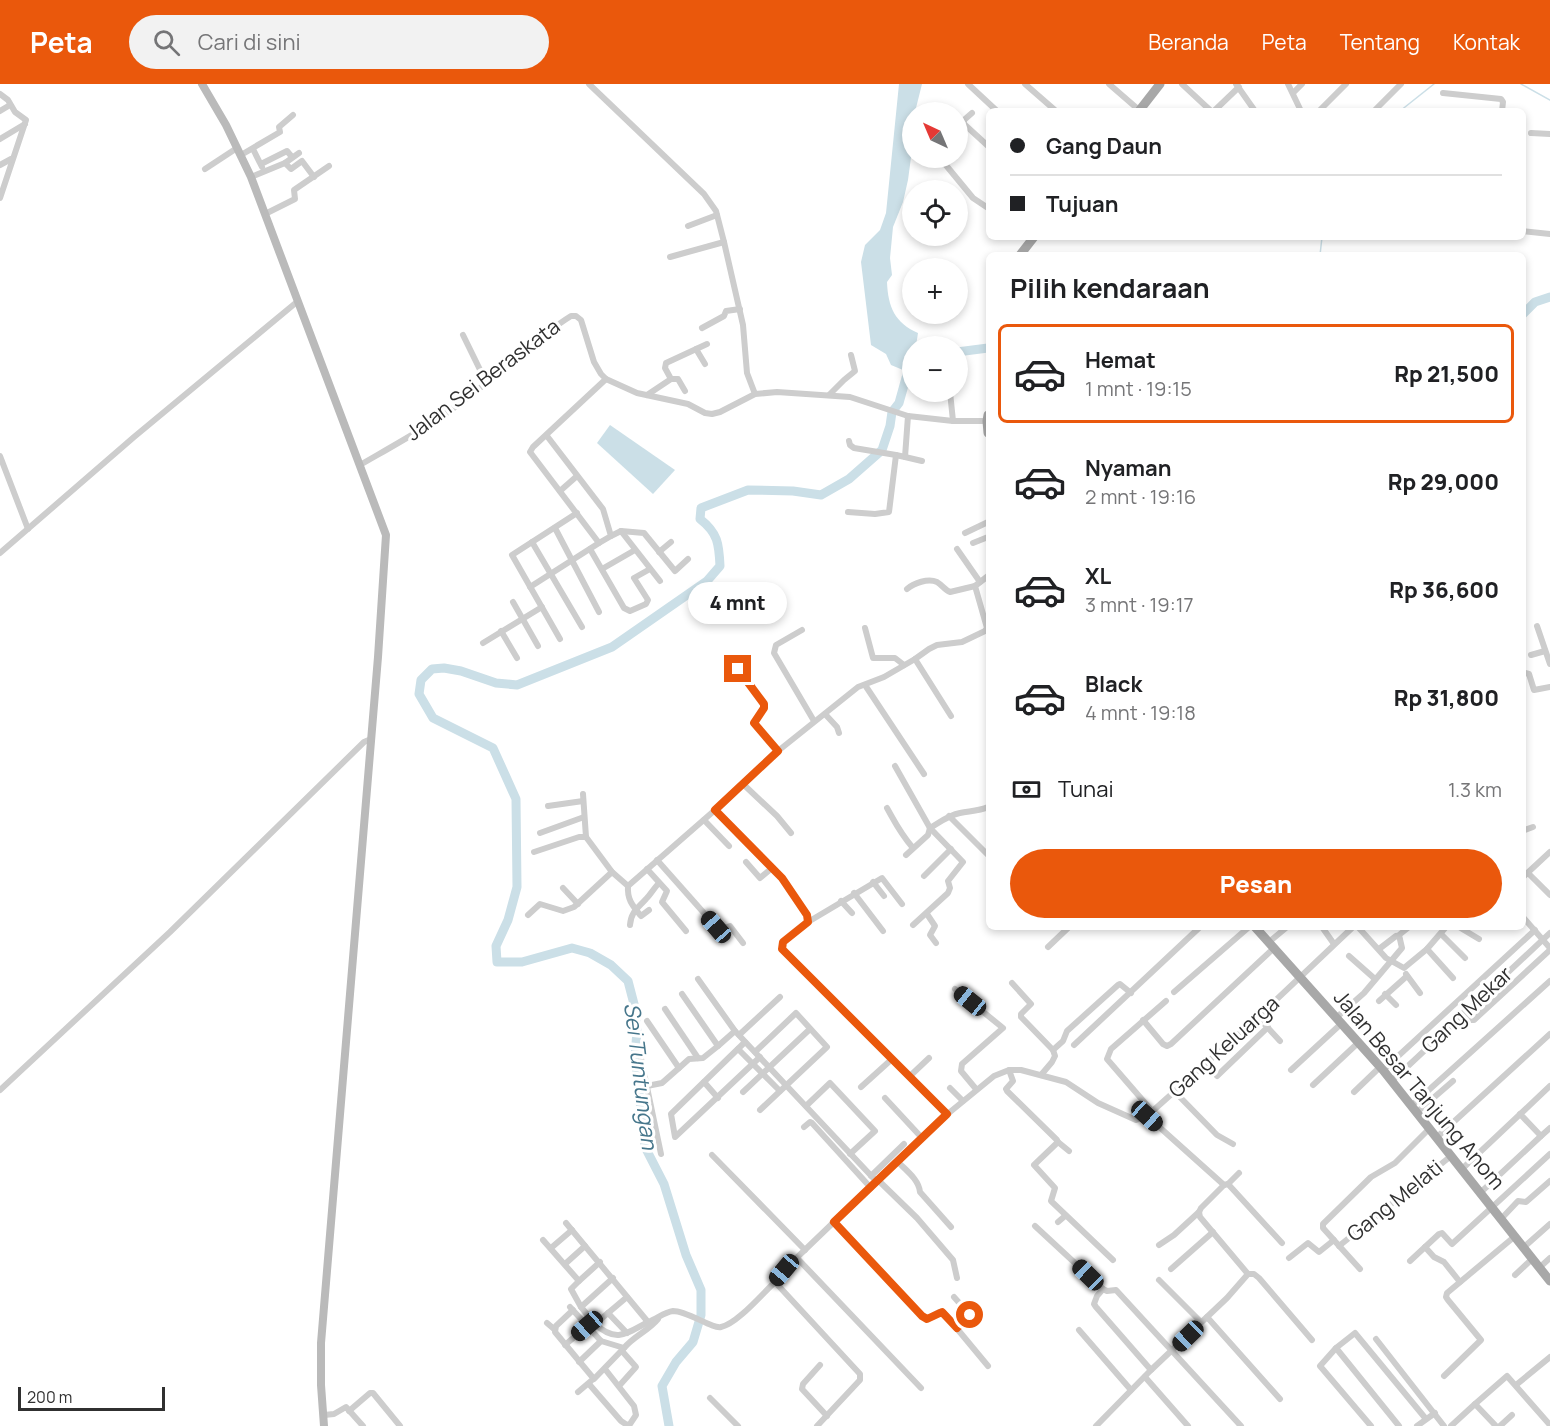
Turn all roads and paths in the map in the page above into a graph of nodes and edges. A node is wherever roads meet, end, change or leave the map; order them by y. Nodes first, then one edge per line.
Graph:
1 (202, 84) edge
2 (589, 84) edge
3 (968, 84) edge
4 (1025, 84) edge
5 (1109, 84) edge
6 (1160, 84) edge
7 (1182, 84) edge
8 (1288, 84) edge
9 (1302, 84) edge
10 (1346, 84) edge
11 (1401, 84) edge
12 (1237, 86) edge
13 (1293, 93) junction
14 (1443, 93) dead end
15 (0, 94) edge
16 (10, 105) junction
17 (994, 108) edge
18 (1053, 108) edge
19 (1136, 108) edge
20 (1141, 108) edge
21 (1210, 108) edge
22 (1216, 108) edge
23 (1253, 108) edge
24 (1300, 108) edge
25 (1322, 108) edge
26 (1377, 108) edge
27 (1502, 108) edge
28 (0, 111) edge
29 (972, 112) dead end
30 (293, 115) dead end
31 (26, 124) junction
32 (1532, 133) dead end
33 (1550, 134) edge
34 (0, 139) edge
35 (986, 144) edge
36 (246, 151) junction
37 (12, 158) junction
38 (285, 163) junction
39 (261, 164) junction
40 (0, 165) edge
41 (329, 166) dead end
42 (949, 168) edge
43 (205, 169) dead end
44 (257, 175) junction
45 (314, 177) junction
46 (959, 180) edge
47 (968, 190) edge
48 (1, 194) edge
49 (986, 207) edge
50 (271, 211) junction
51 (717, 215) junction
52 (688, 226) dead end
53 (1526, 231) edge
54 (1550, 234) edge
55 (724, 242) junction
56 (670, 257) dead end
57 (298, 301) junction
58 (740, 309) junction
59 (702, 328) dead end
60 (463, 335) dead end
61 (707, 344) dead end
62 (696, 349) junction
63 (851, 355) dead end
64 (705, 364) dead end
65 (671, 380) junction
66 (609, 381) junction
67 (486, 382) junction
68 (685, 391) dead end
69 (755, 394) junction
70 (647, 395) junction
71 (829, 395) junction
72 (951, 402) edge
73 (908, 416) junction
74 (986, 418) edge
75 (953, 421) junction
76 (547, 436) junction
77 (849, 441) dead end
78 (896, 455) junction
79 (0, 456) edge
80 (905, 456) junction
81 (922, 460) dead end
82 (360, 465) junction
83 (577, 476) junction
84 (560, 491) junction
85 (848, 512) dead end
86 (577, 513) junction
87 (986, 523) edge
88 (28, 528) junction
89 (555, 528) junction
90 (621, 531) junction
91 (964, 533) dead end
92 (611, 536) junction
93 (986, 538) edge
94 (532, 542) junction
95 (671, 542) dead end
96 (599, 543) junction
97 (973, 543) dead end
98 (590, 549) junction
99 (957, 549) dead end
100 (635, 550) junction
101 (658, 552) junction
102 (0, 553) edge
103 (688, 559) dead end
104 (571, 561) junction
105 (602, 569) junction
106 (650, 569) junction
107 (551, 574) junction
108 (986, 578) edge
109 (660, 581) dead end
110 (978, 584) junction
111 (531, 586) junction
112 (907, 589) dead end
113 (513, 602) dead end
114 (542, 607) junction
115 (599, 612) dead end
116 (522, 618) junction
117 (986, 623) edge
118 (1537, 626) dead end
119 (582, 627) dead end
120 (865, 628) dead end
121 (802, 630) dead end
122 (986, 630) edge
123 (501, 631) junction
124 (560, 639) dead end
125 (483, 643) dead end
126 (538, 646) dead end
127 (1545, 651) junction
128 (1531, 655) dead end
129 (517, 658) dead end
130 (915, 659) junction
131 (1550, 664) edge
132 (904, 665) junction
133 (738, 669) dead end
134 (1526, 673) edge
135 (865, 685) junction
136 (1550, 687) edge
137 (825, 714) junction
138 (951, 716) dead end
139 (814, 721) junction
140 (839, 733) dead end
141 (371, 739) junction
142 (778, 751) junction
143 (894, 766) dead end
144 (924, 774) dead end
145 (743, 784) junction
146 (548, 806) dead end
147 (886, 808) dead end
148 (986, 808) edge
149 (715, 810) junction
150 (949, 816) junction
151 (584, 817) junction
152 (704, 820) junction
153 (1533, 827) dead end
154 (930, 828) junction
155 (1526, 830) edge
156 (540, 833) dead end
157 (791, 833) dead end
158 (586, 837) junction
159 (729, 846) dead end
160 (913, 848) junction
161 (951, 849) junction
162 (534, 852) dead end
163 (1550, 852) edge
164 (986, 853) edge
165 (906, 855) dead end
166 (657, 860) junction
167 (747, 862) dead end
168 (772, 868) junction
169 (647, 869) junction
170 (612, 872) junction
171 (1526, 874) edge
172 (924, 876) dead end
173 (1526, 876) edge
174 (873, 882) junction
175 (659, 883) junction
176 (628, 886) junction
177 (563, 888) dead end
178 (854, 893) junction
179 (1550, 895) edge
180 (884, 896) dead end
181 (841, 901) junction
182 (578, 904) junction
183 (902, 904) dead end
184 (635, 909) junction
185 (649, 910) dead end
186 (852, 913) dead end
187 (927, 914) junction
188 (528, 915) dead end
189 (1526, 920) edge
190 (808, 922) junction
191 (630, 925) dead end
192 (913, 925) dead end
193 (1066, 930) edge
194 (1197, 930) edge
195 (1253, 930) edge
196 (1258, 930) edge
197 (1284, 930) edge
198 (1324, 930) edge
199 (1350, 930) edge
200 (1361, 930) edge
201 (1405, 930) edge
202 (1444, 930) edge
203 (1464, 930) edge
204 (1535, 930) junction
205 (686, 931) dead end
206 (883, 931) dead end
207 (1550, 933) edge
208 (1441, 934) junction
209 (1396, 936) dead end
210 (1479, 939) dead end
211 (1543, 939) junction
212 (743, 943) dead end
213 (936, 943) dead end
214 (1334, 944) junction
215 (1271, 945) junction
216 (1048, 947) dead end
217 (1379, 949) junction
218 (1427, 949) junction
219 (1550, 949) edge
220 (1349, 956) dead end
221 (1465, 958) dead end
222 (1390, 960) junction
223 (1404, 968) junction
224 (1407, 976) junction
225 (1300, 977) junction
226 (1453, 978) dead end
227 (698, 979) dead end
228 (1376, 979) junction
229 (1550, 981) edge
230 (1012, 983) dead end
231 (954, 988) dead end
232 (1174, 992) dead end
233 (1131, 993) junction
234 (1420, 993) dead end
235 (682, 994) dead end
236 (1385, 994) junction
237 (780, 997) dead end
238 (1166, 1001) dead end
239 (1379, 1001) dead end
240 (1396, 1005) dead end
241 (665, 1009) dead end
242 (1463, 1013) junction
243 (1258, 1017) junction
244 (1143, 1020) junction
245 (1340, 1020) junction
246 (647, 1021) dead end
247 (1268, 1027) junction
248 (810, 1029) junction
249 (737, 1033) junction
250 (1550, 1034) edge
251 (1280, 1041) dead end
252 (745, 1042) junction
253 (1359, 1042) junction
254 (1074, 1045) dead end
255 (718, 1046) junction
256 (639, 1048) dead end
257 (738, 1049) junction
258 (1053, 1050) junction
259 (755, 1052) junction
260 (760, 1057) junction
261 (698, 1058) junction
262 (929, 1058) dead end
263 (892, 1059) junction
264 (753, 1064) junction
265 (770, 1067) junction
266 (679, 1068) junction
267 (1382, 1068) junction
268 (1011, 1070) junction
269 (1291, 1070) dead end
270 (763, 1074) junction
271 (1041, 1075) junction
272 (910, 1076) junction
273 (1216, 1076) dead end
274 (1392, 1081) junction
275 (1453, 1081) dead end
276 (704, 1082) junction
277 (787, 1085) junction
278 (1313, 1085) dead end
279 (647, 1086) junction
280 (1550, 1086) edge
281 (861, 1087) dead end
282 (950, 1088) dead end
283 (976, 1089) junction
284 (0, 1090) edge
285 (780, 1091) junction
286 (743, 1092) dead end
287 (1175, 1092) junction
288 (1354, 1092) dead end
289 (718, 1098) junction
290 (885, 1098) dead end
291 (963, 1101) junction
292 (806, 1106) junction
293 (1413, 1109) junction
294 (760, 1110) dead end
295 (947, 1114) junction
296 (1149, 1114) junction
297 (1520, 1114) junction
298 (804, 1127) dead end
299 (1550, 1128) edge
300 (1429, 1129) junction
301 (1541, 1136) junction
302 (922, 1138) junction
303 (1436, 1138) junction
304 (1058, 1142) junction
305 (904, 1144) dead end
306 (1233, 1144) dead end
307 (1069, 1150) dead end
308 (661, 1154) dead end
309 (850, 1154) junction
310 (1550, 1154) edge
311 (712, 1155) dead end
312 (1451, 1156) junction
313 (898, 1162) junction
314 (1462, 1169) junction
315 (1239, 1173) dead end
316 (871, 1176) junction
317 (1550, 1181) edge
318 (878, 1182) junction
319 (1226, 1184) junction
320 (871, 1188) junction
321 (1480, 1192) junction
322 (1492, 1208) junction
323 (1199, 1212) junction
324 (1065, 1216) junction
325 (1501, 1219) junction
326 (834, 1222) junction
327 (1058, 1222) dead end
328 (566, 1223) dead end
329 (1550, 1224) edge
330 (1035, 1226) dead end
331 (951, 1227) dead end
332 (572, 1230) junction
333 (1213, 1232) junction
334 (1514, 1237) junction
335 (543, 1240) dead end
336 (1334, 1240) junction
337 (1282, 1243) dead end
338 (1159, 1245) dead end
339 (585, 1246) junction
340 (1339, 1246) junction
341 (1425, 1247) junction
342 (551, 1248) junction
343 (1523, 1248) junction
344 (805, 1250) junction
345 (797, 1258) junction
346 (1289, 1258) dead end
347 (1550, 1258) edge
348 (1532, 1259) junction
349 (1113, 1260) dead end
350 (1410, 1261) dead end
351 (600, 1262) junction
352 (565, 1264) junction
353 (1539, 1268) junction
354 (1171, 1269) dead end
355 (1360, 1269) dead end
356 (1248, 1274) junction
357 (1515, 1275) dead end
358 (1549, 1277) edge
359 (613, 1278) junction
360 (957, 1278) dead end
361 (1159, 1280) dead end
362 (579, 1281) junction
363 (775, 1282) junction
364 (1461, 1282) junction
365 (1103, 1289) junction
366 (627, 1297) junction
367 (954, 1297) dead end
368 (581, 1307) junction
369 (608, 1313) junction
370 (1207, 1317) junction
371 (659, 1319) junction
372 (648, 1322) junction
373 (1201, 1322) junction
374 (547, 1323) dead end
375 (595, 1324) junction
376 (587, 1326) junction
377 (957, 1328) junction
378 (554, 1329) junction
379 (1079, 1330) dead end
380 (627, 1333) junction
381 (1376, 1339) dead end
382 (1312, 1340) dead end
383 (601, 1341) junction
384 (566, 1345) junction
385 (1336, 1348) junction
386 (623, 1350) junction
387 (1173, 1350) junction
388 (1550, 1357) edge
389 (579, 1362) junction
390 (820, 1365) dead end
391 (988, 1366) dead end
392 (605, 1369) junction
393 (1151, 1370) junction
394 (1444, 1376) dead end
395 (1145, 1377) junction
396 (591, 1381) junction
397 (1516, 1385) junction
398 (619, 1386) junction
399 (921, 1388) dead end
400 (1131, 1390) junction
401 (578, 1392) dead end
402 (710, 1398) dead end
403 (1280, 1399) dead end
404 (1475, 1404) junction
405 (350, 1411) junction
406 (1435, 1413) junction
407 (324, 1415) junction
408 (1512, 1415) dead end
409 (827, 1416) junction
410 (1426, 1419) junction
411 (1550, 1425) edge
412 (324, 1426) edge
413 (363, 1426) edge
414 (400, 1426) edge
415 (738, 1426) edge
416 (817, 1426) edge
417 (1096, 1426) edge
418 (1188, 1426) edge
419 (1241, 1426) edge
420 (1371, 1426) edge
421 (1399, 1426) edge
422 (1417, 1426) edge
423 (1444, 1426) edge
424 (1451, 1426) edge
425 (1498, 1426) edge

1 - 36 main road
2 - 51 street
3 - 17 street
4 - 18 street
5 - 19 street
6 - 20 main road
7 - 21 street
8 - 13 street
9 - 13 street
10 - 25 street
11 - 26 street
12 - 22 street
12 - 23 street
13 - 24 street
14 - 27 street
15 - 16 street
16 - 28 street
16 - 31 street
29 - 35 street
30 - 36 street
31 - 34 street
31 - 37 street
32 - 33 street
36 - 39 street
36 - 43 street
36 - 44 main road
37 - 40 street
37 - 48 street
38 - 39 street
38 - 44 street
38 - 45 street
39 - 44 street
41 - 45 street
42 - 46 street
44 - 50 main road
45 - 50 street
47 - 49 street
50 - 57 main road
51 - 52 street
51 - 55 street
53 - 54 street
55 - 56 street
55 - 58 street
57 - 82 main road
57 - 88 street
58 - 59 street
58 - 69 street
60 - 67 street
61 - 62 street
62 - 64 street
62 - 65 street
63 - 71 street
65 - 68 street
65 - 70 street
66 - 67 street, Jalan Sei Beraskata
66 - 70 street
66 - 76 street
67 - 82 street, Jalan Sei Beraskata
69 - 70 street
69 - 71 street
71 - 73 street
72 - 75 street
73 - 75 street
73 - 80 street
74 - 75 street
76 - 83 street
76 - 84 street
77 - 78 street
78 - 80 street
78 - 85 street
79 - 88 street
80 - 81 street
82 - 141 main road
83 - 84 street
83 - 92 street
84 - 86 street
86 - 89 street
86 - 96 street
87 - 91 street
88 - 102 street
89 - 94 street
89 - 104 street
90 - 92 street
90 - 100 street
90 - 101 street
92 - 96 street
93 - 97 street
94 - 107 street
94 - 111 street
95 - 101 street
96 - 98 street
98 - 104 street
98 - 105 street
99 - 110 street
100 - 105 street
100 - 106 street
101 - 103 street
104 - 107 street
104 - 115 street
105 - 106 street
106 - 109 street
107 - 111 street
107 - 119 street
108 - 110 street
110 - 112 street
110 - 117 street
111 - 114 street
113 - 116 street
114 - 116 street
114 - 124 street
116 - 123 street
116 - 126 street
118 - 127 street
120 - 132 street
121 - 139 street
122 - 130 street
123 - 125 street
123 - 129 street
127 - 128 street
127 - 131 street
130 - 132 street
130 - 138 street
132 - 135 street
133 - 142 street
134 - 136 street
135 - 137 street
135 - 144 street
137 - 139 street
137 - 140 street
139 - 142 street
141 - 284 street
141 - 407 main road
142 - 145 street
143 - 154 street
145 - 149 street
145 - 157 street
146 - 151 street
147 - 160 street
148 - 150 street
149 - 152 street
149 - 168 street
150 - 154 street
150 - 164 street
151 - 156 street
151 - 158 street
152 - 159 street
152 - 166 street
153 - 155 street
154 - 160 street
154 - 161 street
158 - 162 street
158 - 170 street
160 - 165 street
161 - 172 street
161 - 187 street
163 - 171 street
166 - 169 street
166 - 212 street
167 - 168 street
168 - 190 street
169 - 175 street
169 - 176 street
170 - 176 street
170 - 182 street
173 - 179 street
174 - 178 street
174 - 180 street
174 - 183 street
175 - 184 street
175 - 205 street
176 - 184 street
177 - 182 street
178 - 181 street
178 - 206 street
181 - 186 street
181 - 190 street
182 - 188 street
184 - 185 street
184 - 191 street
187 - 192 street
187 - 213 street
189 - 204 street
190 - 263 street
193 - 216 street
194 - 233 street
195 - 232 street
196 - 215 main road, Jalan Besar Tanjung Anom
197 - 215 street
198 - 214 street
199 - 214 street, Gang Keluarga
200 - 217 street
201 - 222 street
202 - 208 street
203 - 210 street
204 - 211 street
204 - 267 street
207 - 211 street, Gang Mekar
208 - 218 street
208 - 221 street
209 - 217 street
211 - 219 street
211 - 242 street, Gang Mekar
214 - 225 street, Gang Keluarga
215 - 225 main road, Jalan Besar Tanjung Anom
215 - 244 street
217 - 222 street
218 - 223 street
218 - 226 street
219 - 242 street
220 - 228 street
222 - 223 street
222 - 228 street
223 - 224 street
224 - 234 street
224 - 236 street
225 - 243 street, Gang Keluarga
225 - 245 main road, Jalan Besar Tanjung Anom
227 - 249 street
228 - 245 street
229 - 293 street
230 - 258 street
231 - 283 street
233 - 254 street
233 - 258 street
235 - 255 street
236 - 239 street
236 - 240 street
237 - 249 street
238 - 244 street
241 - 261 street
242 - 274 street, Gang Mekar
243 - 247 street
243 - 287 street, Gang Keluarga
244 - 296 street
245 - 253 main road, Jalan Besar Tanjung Anom
245 - 269 street
246 - 266 street
247 - 251 street
247 - 273 street
248 - 259 street
248 - 265 street
248 - 277 street
249 - 252 street
249 - 255 street
250 - 303 street
252 - 257 street
252 - 259 street
253 - 267 main road, Jalan Besar Tanjung Anom
253 - 278 street
255 - 261 street
256 - 279 street
257 - 264 street
257 - 276 street
258 - 271 street
259 - 260 street
260 - 264 street
260 - 265 street
261 - 266 street
262 - 272 street
263 - 272 street
263 - 281 street
264 - 270 street
264 - 289 street
265 - 270 street
265 - 277 street
266 - 279 street
267 - 274 main road, Jalan Besar Tanjung Anom
267 - 288 street
268 - 271 street
268 - 283 street
268 - 304 street
270 - 285 street
270 - 286 street
271 - 296 street
272 - 295 street
274 - 293 main road, Jalan Besar Tanjung Anom
275 - 293 street
276 - 289 street
276 - 289 street
277 - 285 street
277 - 292 street
279 - 308 street
280 - 297 street
282 - 291 street
283 - 291 street
285 - 294 street
287 - 296 street, Gang Keluarga
287 - 306 street
290 - 302 street
291 - 295 street
292 - 309 street
292 - 309 street
293 - 300 main road, Jalan Besar Tanjung Anom
295 - 302 street
296 - 319 street
297 - 301 street
297 - 314 street
298 - 320 street
299 - 301 street
300 - 303 main road, Jalan Besar Tanjung Anom
300 - 336 street
301 - 321 street
302 - 313 street
303 - 312 main road, Jalan Besar Tanjung Anom
304 - 307 street
304 - 324 street
305 - 316 street
309 - 316 street
310 - 322 street
311 - 344 street
312 - 314 main road, Jalan Besar Tanjung Anom
312 - 340 street, Gang Melati
313 - 318 street
313 - 331 street
314 - 321 main road, Jalan Besar Tanjung Anom
315 - 319 street
316 - 318 street
317 - 325 street
318 - 320 street
318 - 360 street
319 - 323 street
319 - 337 street
320 - 326 street
321 - 322 main road, Jalan Besar Tanjung Anom
322 - 325 main road, Jalan Besar Tanjung Anom
322 - 341 street
323 - 333 street
323 - 338 street
324 - 327 street
324 - 349 street
325 - 334 main road, Jalan Besar Tanjung Anom
326 - 344 street
326 - 377 street
328 - 332 street
329 - 343 street
330 - 365 street
332 - 339 street
332 - 342 street
333 - 354 street
333 - 356 street
334 - 343 main road, Jalan Besar Tanjung Anom
334 - 364 street
335 - 342 street
336 - 340 street
336 - 346 street
339 - 351 street
339 - 352 street
340 - 355 street
341 - 350 street
341 - 364 street
342 - 352 street
343 - 348 main road, Jalan Besar Tanjung Anom
344 - 345 street
345 - 363 street
345 - 399 street
347 - 353 street
348 - 353 main road, Jalan Besar Tanjung Anom
348 - 357 street
351 - 359 street
351 - 362 street
352 - 362 street
353 - 358 main road, Jalan Besar Tanjung Anom
356 - 370 street
356 - 382 street
359 - 366 street
359 - 368 street
361 - 373 street
362 - 368 street
363 - 371 street
363 - 409 street
364 - 394 street
365 - 387 street
365 - 393 street
366 - 369 street
366 - 372 street
367 - 377 street
368 - 375 street
369 - 375 street
369 - 380 street
370 - 373 street
370 - 403 street
371 - 372 street
371 - 386 street
372 - 380 street
373 - 387 street
374 - 378 street
375 - 380 street
376 - 378 street
376 - 383 street
376 - 384 street
377 - 391 street
378 - 384 street
379 - 400 street
381 - 406 street
383 - 386 street
383 - 389 street
384 - 389 street
385 - 410 street
385 - 420 street
385 - 421 street
386 - 392 street
386 - 398 street
387 - 393 street
387 - 419 street
388 - 397 street
389 - 396 street
390 - 409 street
392 - 396 street
392 - 398 street
393 - 395 street
395 - 400 street
395 - 418 street
396 - 398 street
396 - 401 street
397 - 404 street
397 - 411 street
400 - 417 street
402 - 415 street
404 - 424 street
404 - 425 street
405 - 407 street
405 - 413 street
405 - 414 street
406 - 410 street
406 - 423 street
407 - 412 main road
408 - 425 street
409 - 416 street
410 - 422 street

